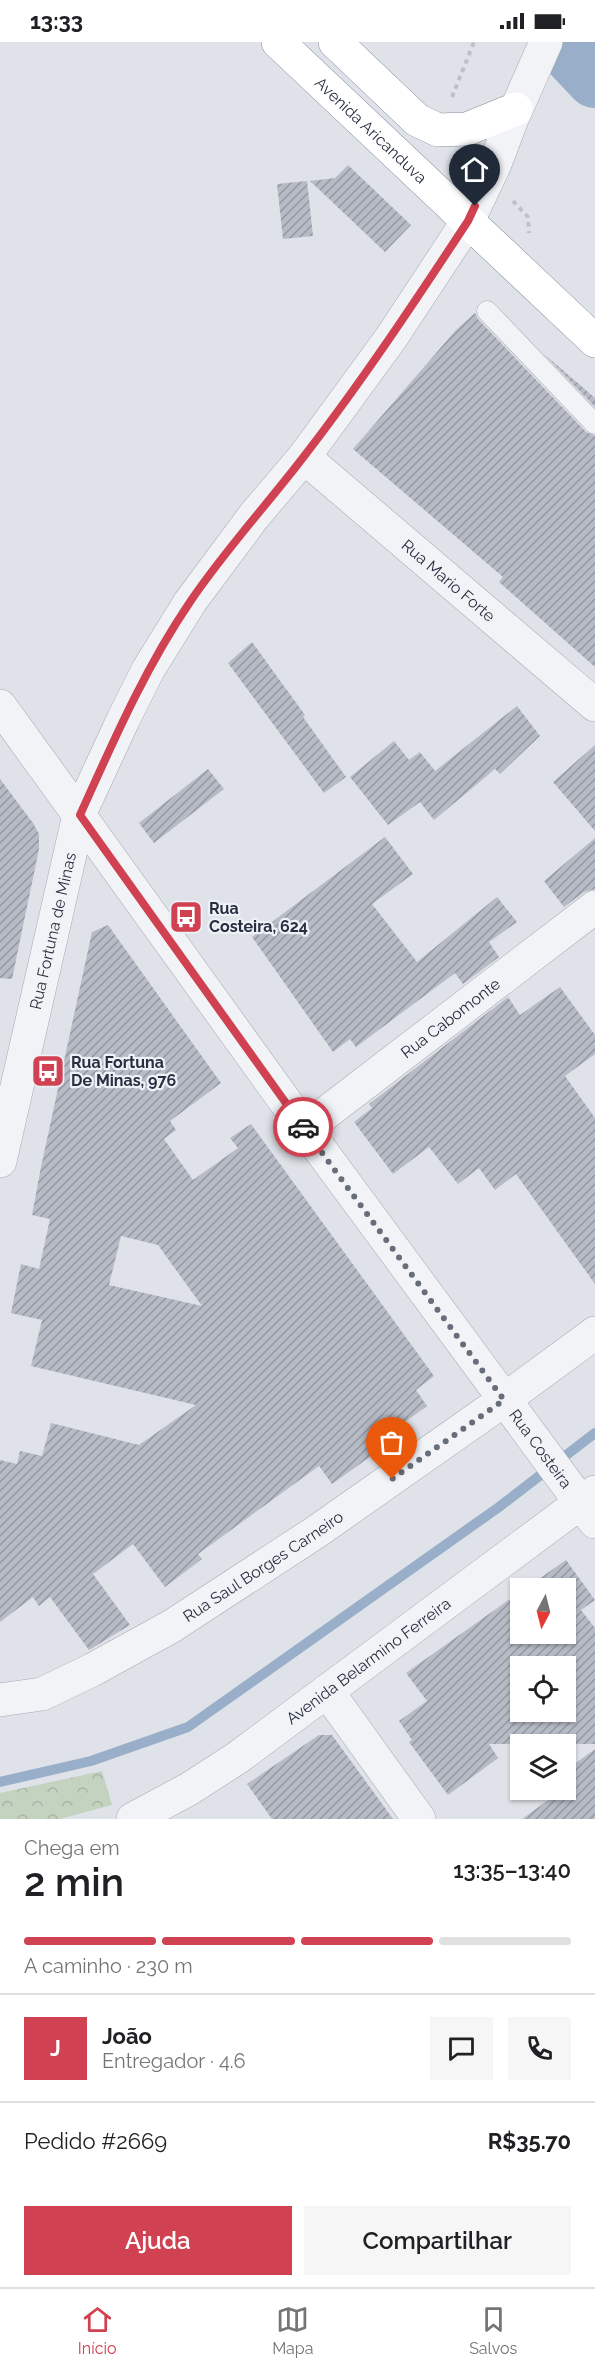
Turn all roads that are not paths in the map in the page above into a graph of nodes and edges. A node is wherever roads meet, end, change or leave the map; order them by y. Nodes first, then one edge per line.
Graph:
1 (278, 42) edge
2 (335, 42) edge
3 (546, 42) edge
4 (516, 109) junction
5 (468, 221) junction
6 (488, 311) dead end
7 (595, 341) edge
8 (595, 424) edge
9 (304, 457) junction
10 (595, 705) edge
11 (0, 706) edge
12 (80, 815) junction
13 (595, 908) edge
14 (305, 1129) junction
15 (0, 1161) edge
16 (595, 1333) edge
17 (513, 1412) junction
18 (590, 1505) edge
19 (327, 1691) junction
20 (0, 1700) edge
21 (134, 1819) edge
22 (419, 1819) edge

1 - 5 highway, Avenida Aricanduva
2 - 4 highway
3 - 4 street, Rua Fortuna de Minas
4 - 5 street, Rua Fortuna de Minas
5 - 7 highway, Avenida Aricanduva
5 - 9 street, Rua Fortuna de Minas
6 - 8 lane
9 - 10 street, Rua Mario Forte
9 - 12 street, Rua Fortuna de Minas
11 - 12 street, Rua Costeira
12 - 14 street, Rua Costeira
12 - 15 street, Rua Fortuna de Minas
13 - 14 street, Rua Cabomonte
14 - 17 street, Rua Costeira
16 - 17 street, Rua Saul Borges Carneiro
17 - 18 street, Rua Costeira
17 - 20 street, Rua Saul Borges Carneiro
18 - 19 street, Avenida Belarmino Ferreira
19 - 21 street, Avenida Belarmino Ferreira
19 - 22 street

